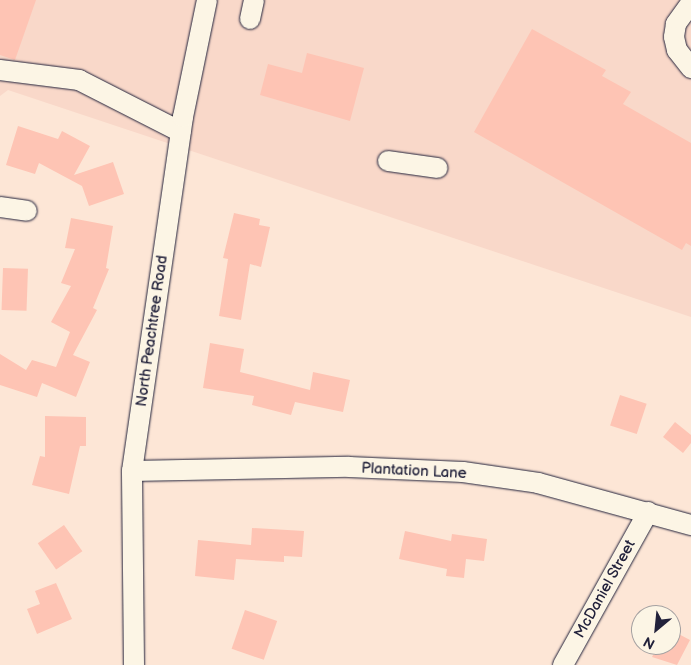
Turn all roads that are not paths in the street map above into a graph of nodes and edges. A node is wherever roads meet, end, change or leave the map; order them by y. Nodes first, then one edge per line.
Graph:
1 (207, 0) edge
2 (691, 3) edge
3 (691, 68) edge
4 (0, 70) edge
5 (181, 132) junction
6 (388, 161) dead end
7 (438, 168) dead end
8 (0, 207) edge
9 (27, 211) dead end
10 (132, 471) junction
11 (648, 512) junction
12 (691, 524) edge
13 (134, 665) edge
14 (563, 665) edge

1 - 5 street, North Peachtree Road
2 - 3 street
4 - 5 street
5 - 10 street, North Peachtree Road
6 - 7 street
8 - 9 street
10 - 11 street, Plantation Lane
10 - 13 street, North Peachtree Road
11 - 12 street, Plantation Lane
11 - 14 street, McDaniel Street

